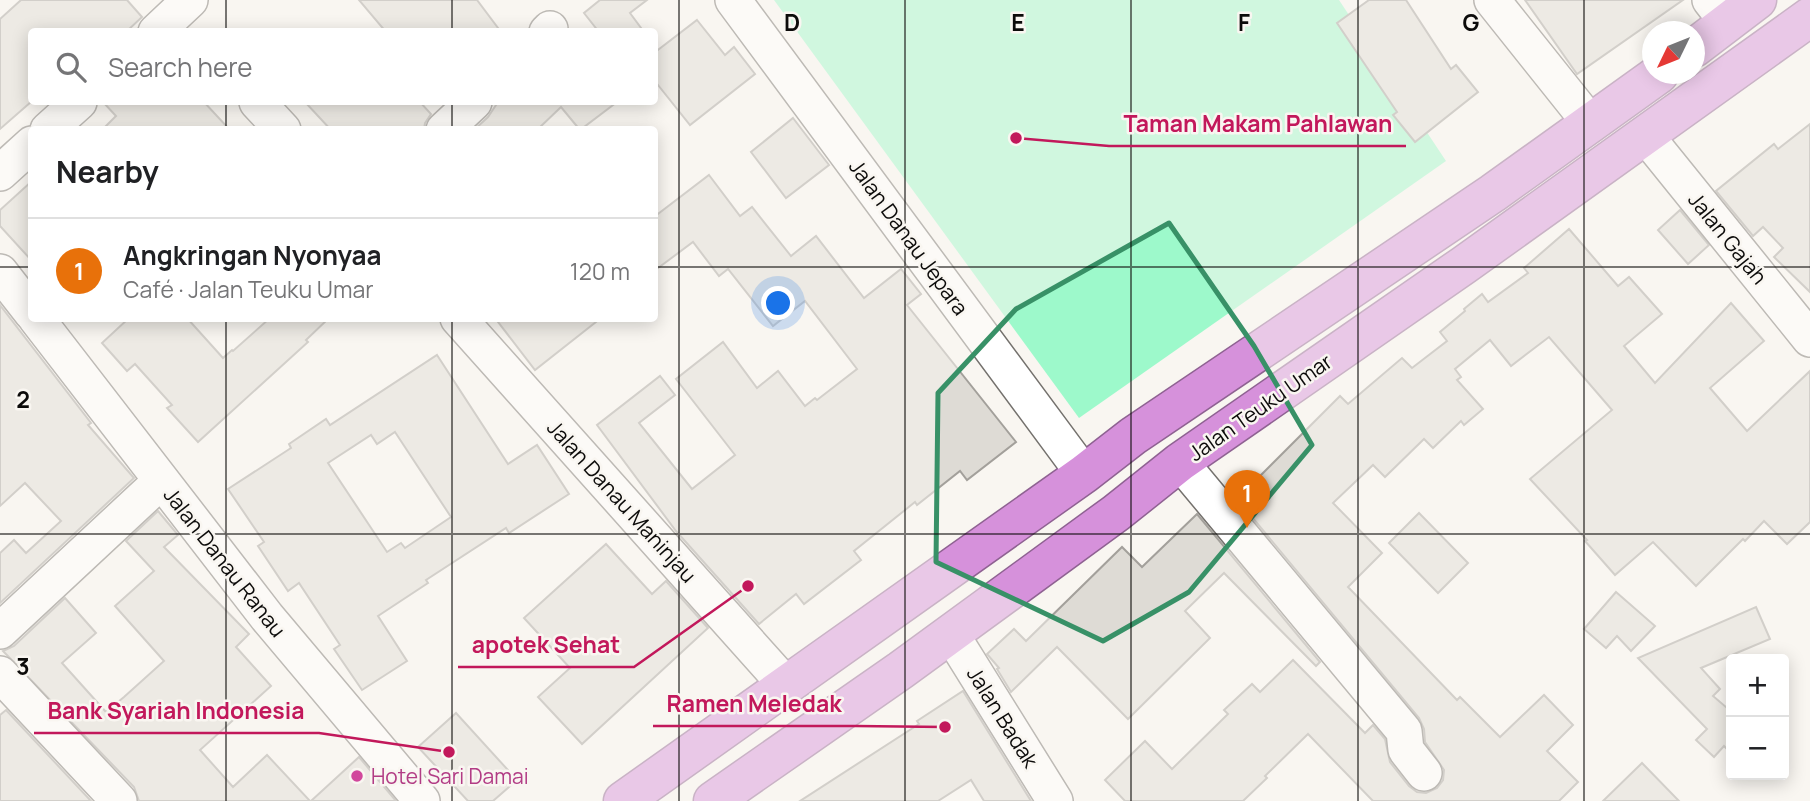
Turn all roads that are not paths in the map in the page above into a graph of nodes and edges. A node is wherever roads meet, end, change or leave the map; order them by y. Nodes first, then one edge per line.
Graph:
1 (733, 0) edge
2 (1493, 0) edge
3 (1732, 8) edge
4 (1810, 18) edge
5 (1705, 37) edge
6 (1645, 84) edge
7 (76, 105) edge
8 (260, 105) edge
9 (471, 105) edge
10 (1591, 124) junction
11 (52, 126) edge
12 (279, 126) edge
13 (448, 126) edge
14 (1646, 136) junction
15 (28, 148) edge
16 (0, 173) edge
17 (1493, 193) junction
18 (1522, 223) junction
19 (0, 272) edge
20 (28, 308) edge
21 (39, 322) edge
22 (462, 322) edge
23 (1810, 339) edge
24 (1156, 422) junction
25 (1180, 461) junction
26 (1084, 474) junction
27 (161, 481) junction
28 (0, 631) edge
29 (951, 634) junction
30 (0, 674) edge
31 (786, 685) junction
32 (1424, 773) dead end
33 (727, 797) edge
34 (119, 801) edge
35 (422, 801) edge
36 (623, 801) edge
37 (1055, 801) edge

1 - 26 street, Jalan Danau Jepara
2 - 10 street
3 - 5 highway
4 - 14 highway, Jalan Teuku Umar
6 - 10 highway
7 - 11 street
8 - 12 street
9 - 13 street
10 - 17 highway
14 - 18 highway, Jalan Teuku Umar
14 - 23 street, Jalan Gajah
15 - 16 street
17 - 18 highway
17 - 24 highway
18 - 25 highway, Jalan Teuku Umar
19 - 20 street
21 - 27 street, Jalan Danau Ranau
22 - 31 street, Jalan Danau Maninjau
24 - 25 highway
24 - 26 highway
25 - 29 highway, Jalan Teuku Umar
25 - 32 street
26 - 31 highway
27 - 28 street
27 - 35 street, Jalan Danau Ranau
29 - 33 highway, Jalan Teuku Umar
29 - 37 street, Jalan Badak
30 - 34 street
31 - 36 highway

